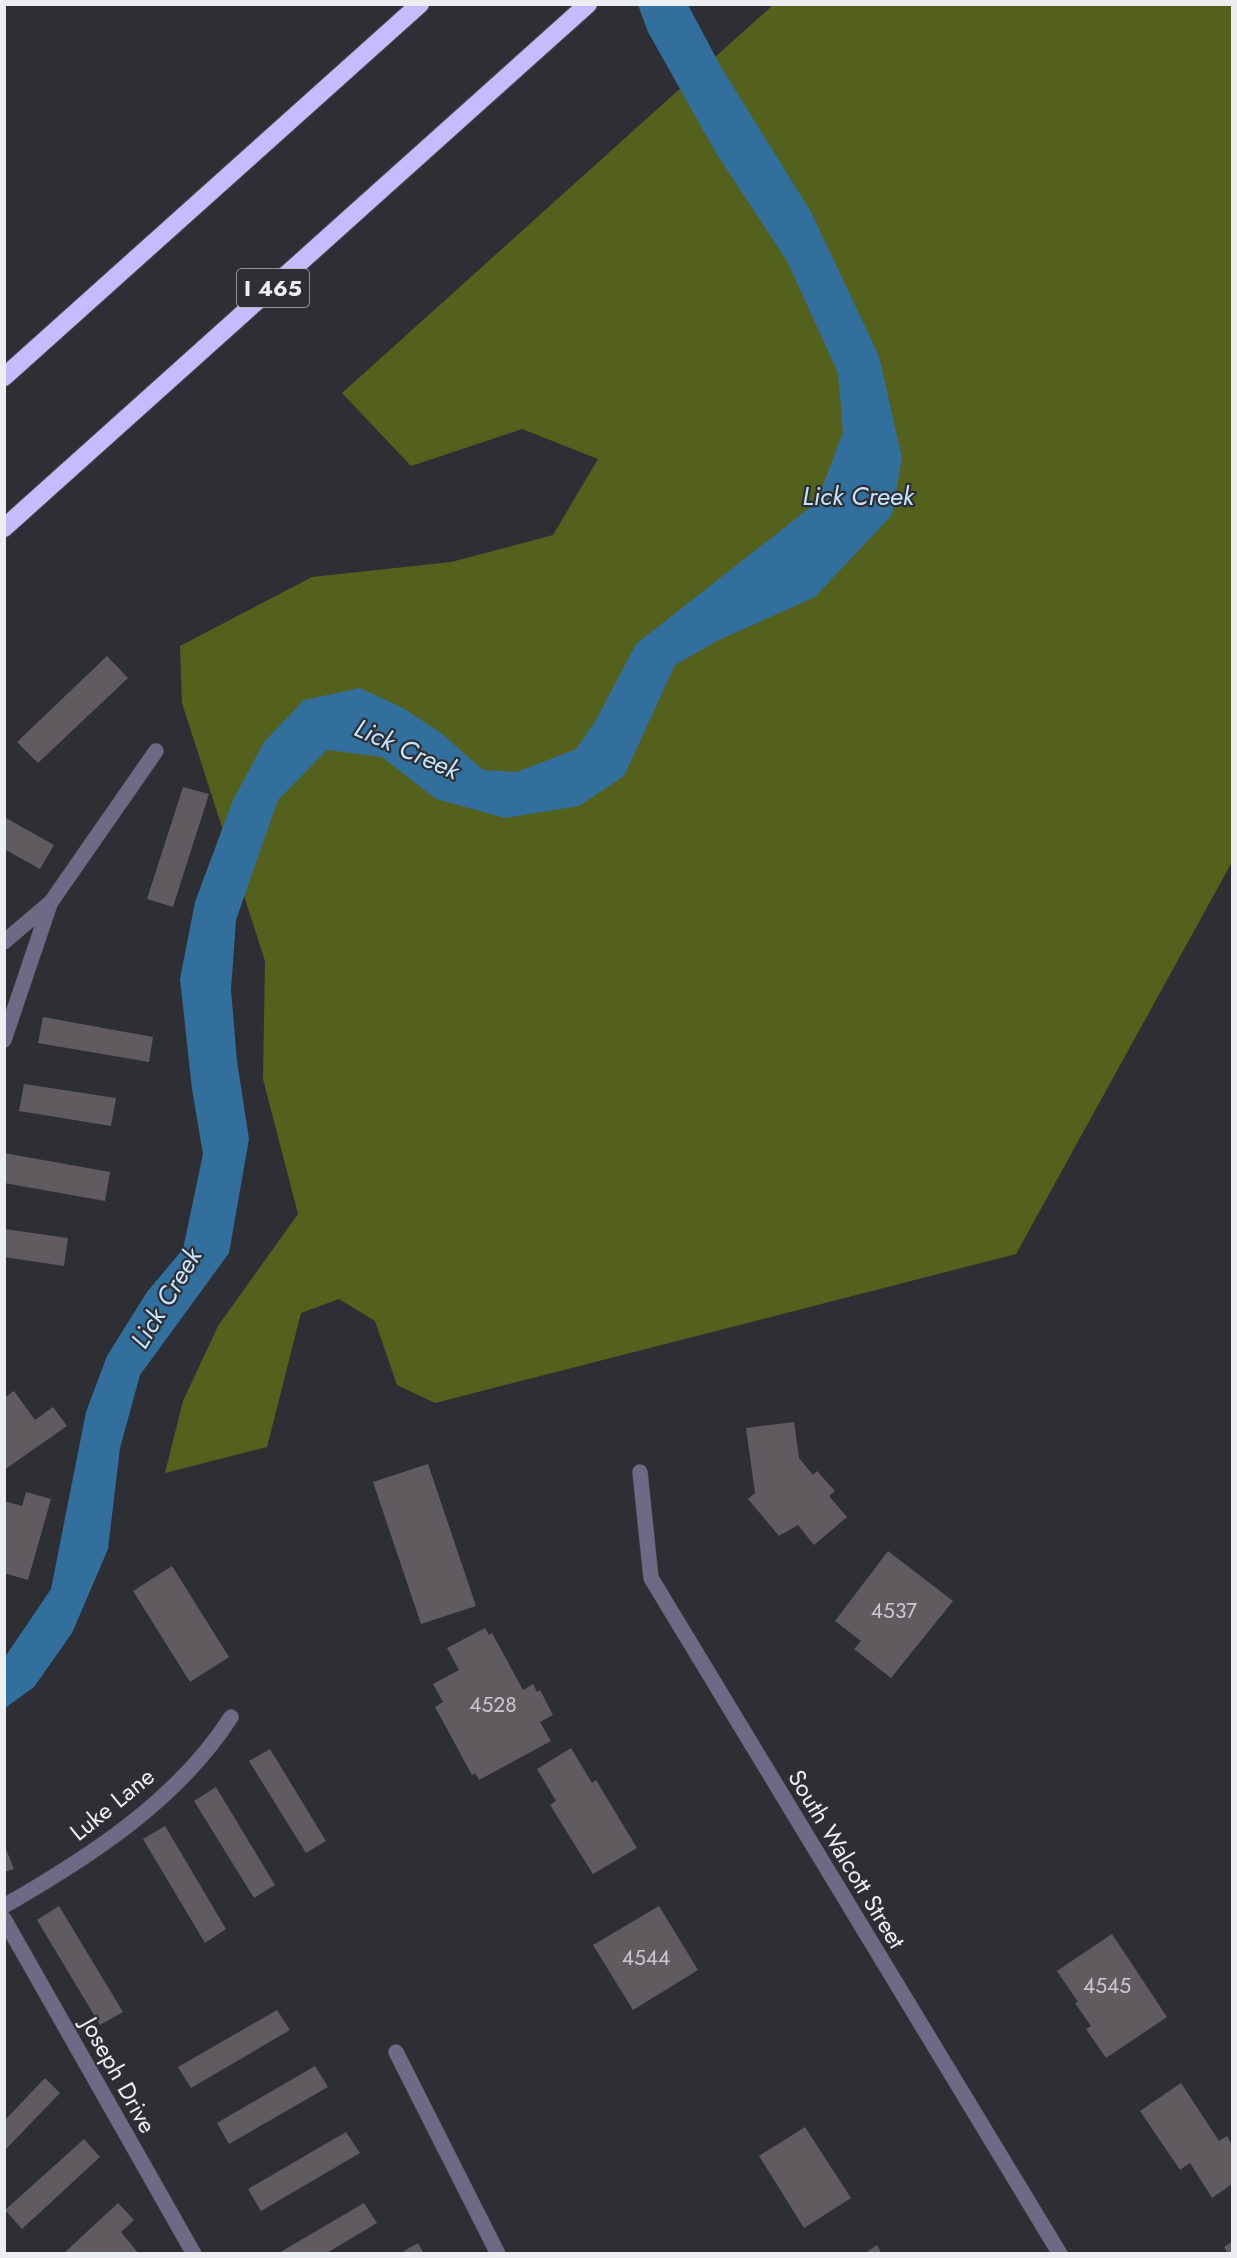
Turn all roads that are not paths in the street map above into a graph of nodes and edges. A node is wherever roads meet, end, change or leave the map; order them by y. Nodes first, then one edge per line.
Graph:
1 (420, 4) edge
2 (588, 4) edge
3 (4, 377) edge
4 (4, 528) edge
5 (156, 751) dead end
6 (51, 902) junction
7 (4, 942) edge
8 (4, 1040) edge
9 (640, 1472) dead end
10 (231, 1717) dead end
11 (4, 1906) edge
12 (4, 1919) edge
13 (396, 2052) dead end
14 (194, 2253) edge
15 (498, 2253) edge
16 (1060, 2253) edge

1 - 3 highway
2 - 4 highway, I 465
5 - 6 street
6 - 7 street
6 - 8 street
9 - 16 street, South Walcott Street
10 - 11 street, Luke Lane
12 - 14 street, Joseph Drive
13 - 15 street

